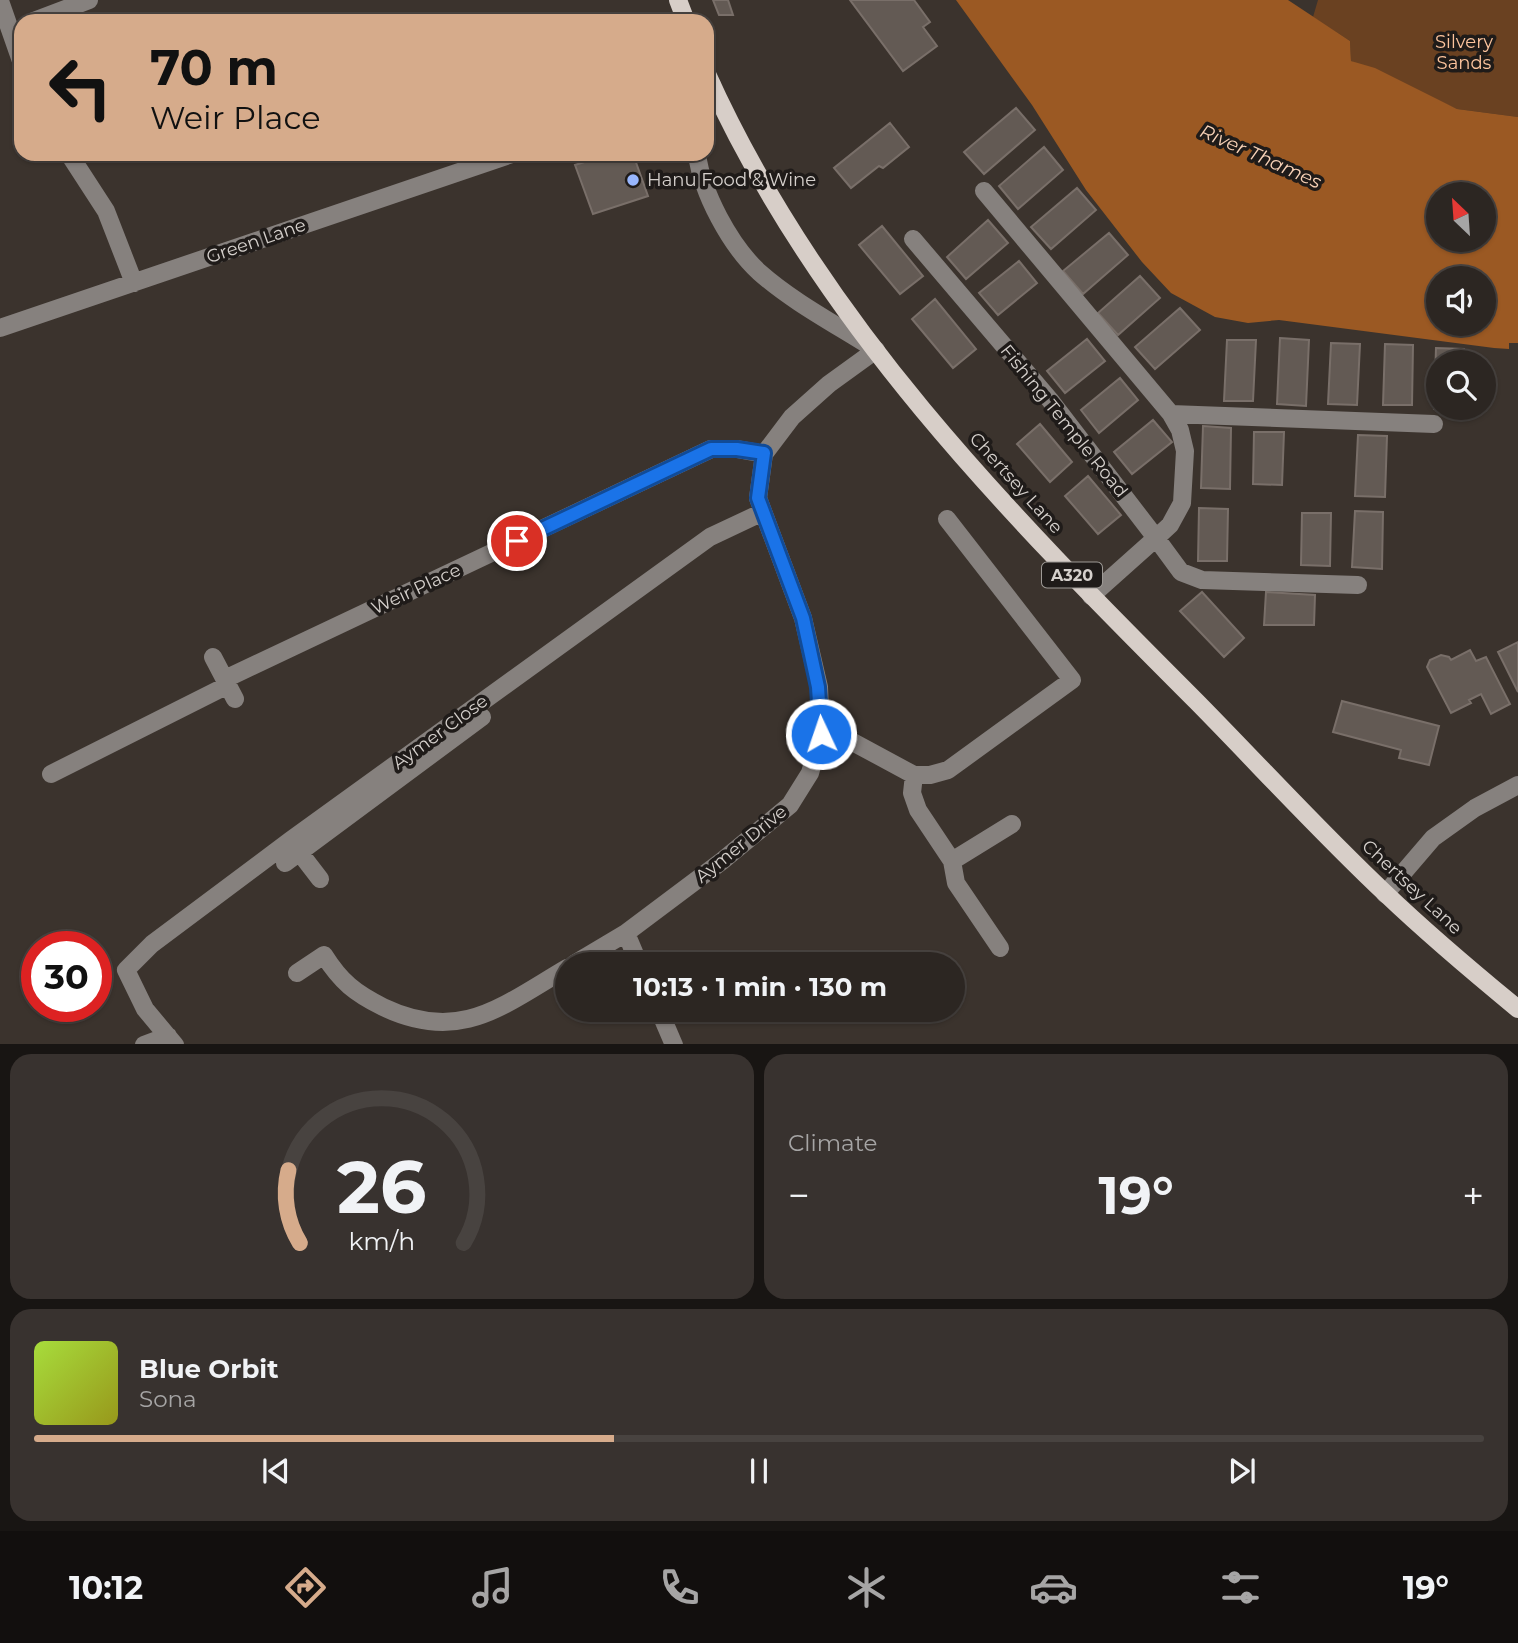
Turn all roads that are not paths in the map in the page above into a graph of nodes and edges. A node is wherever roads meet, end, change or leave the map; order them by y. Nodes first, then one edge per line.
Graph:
1 (89, 0) edge
2 (0, 1) edge
3 (52, 14) edge
4 (14, 25) edge
5 (714, 92) edge
6 (74, 161) edge
7 (491, 161) edge
8 (698, 161) edge
9 (984, 191) dead end
10 (913, 239) dead end
11 (134, 283) junction
12 (0, 328) edge
13 (876, 350) junction
14 (1171, 414) junction
15 (1434, 424) dead end
16 (764, 453) junction
17 (763, 512) junction
18 (947, 519) dead end
19 (732, 528) junction
20 (1156, 538) junction
21 (1358, 585) dead end
22 (1091, 596) junction
23 (213, 657) dead end
24 (229, 688) junction
25 (821, 734) junction
26 (51, 774) dead end
27 (914, 775) junction
28 (1518, 785) edge
29 (1012, 824) dead end
30 (300, 853) junction
31 (952, 862) junction
32 (285, 863) dead end
33 (320, 879) dead end
34 (1385, 894) junction
35 (626, 933) junction
36 (1000, 948) dead end
37 (594, 952) edge
38 (634, 952) edge
39 (297, 973) dead end
40 (555, 975) edge
41 (1518, 1009) edge
42 (664, 1022) edge
43 (172, 1040) edge
44 (150, 1044) edge
45 (674, 1044) edge

1 - 3 street
2 - 4 street
5 - 13 main road, Chertsey Lane / A320
6 - 11 street
7 - 11 street, Green Lane
8 - 13 street
9 - 14 street
10 - 20 street, Fishing Temple Road
11 - 12 street, Green Lane
13 - 16 street
13 - 22 main road, Chertsey Lane / A320
14 - 15 street
14 - 20 street
16 - 17 street, Aymer Drive
16 - 24 street, Weir Place
17 - 19 street, Aymer Close
17 - 25 street, Aymer Drive
18 - 27 street
19 - 30 street, Aymer Close
19 - 43 street, Aymer Close
20 - 21 street, Fishing Temple Road
20 - 22 street
22 - 34 main road, Chertsey Lane / A320
23 - 24 street
24 - 26 street, Weir Place
25 - 27 street
25 - 35 street, Aymer Drive
27 - 31 street
28 - 34 street
29 - 31 street
30 - 32 street, Aymer Close
30 - 33 street
31 - 36 street
34 - 41 main road, Chertsey Lane / A320
35 - 37 street, Aymer Drive
35 - 38 street
39 - 40 street
42 - 45 street
43 - 44 street

